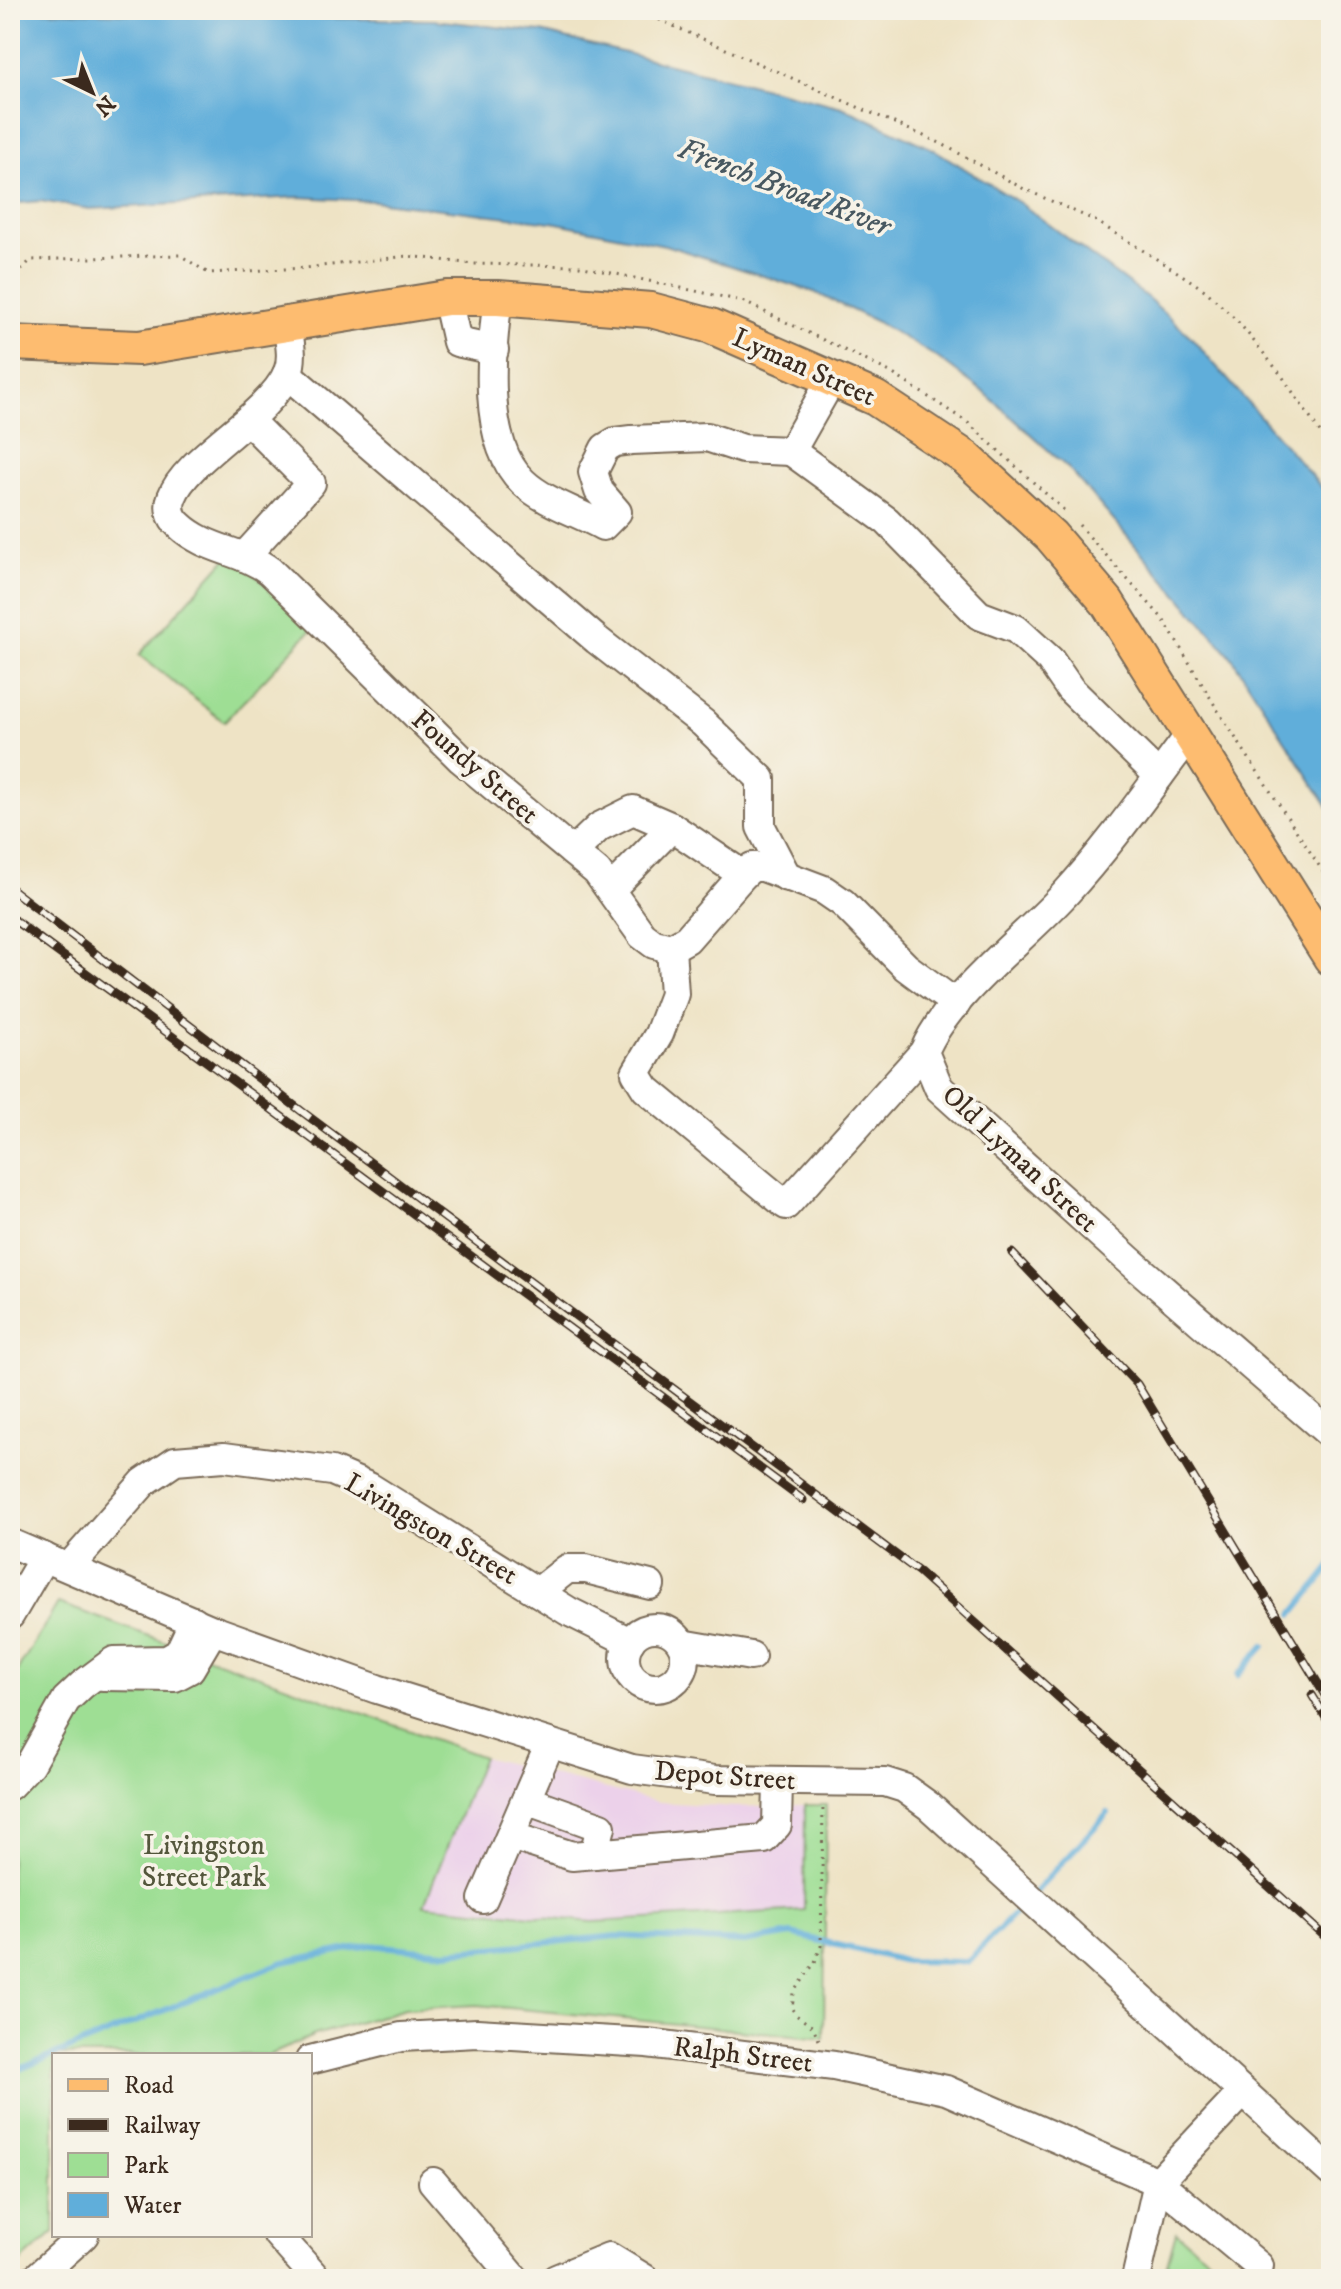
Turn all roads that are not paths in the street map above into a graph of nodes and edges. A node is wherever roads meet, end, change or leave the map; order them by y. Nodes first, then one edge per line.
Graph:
1 (447, 298) junction
2 (498, 298) junction
3 (287, 323) junction
4 (10, 343) edge
5 (494, 350) junction
6 (287, 374) junction
7 (833, 377) junction
8 (248, 420) junction
9 (791, 451) junction
10 (244, 557) junction
11 (1189, 736) junction
12 (1159, 776) junction
13 (672, 827) junction
14 (573, 852) junction
15 (743, 875) junction
16 (787, 877) junction
17 (612, 888) junction
18 (671, 948) junction
19 (1331, 958) edge
20 (956, 1004) junction
21 (924, 1052) junction
22 (1331, 1435) edge
23 (10, 1543) edge
24 (44, 1557) junction
25 (70, 1566) junction
26 (650, 1585) dead end
27 (538, 1592) junction
28 (10, 1615) edge
29 (203, 1626) junction
30 (630, 1642) junction
31 (682, 1644) junction
32 (751, 1656) dead end
33 (549, 1746) junction
34 (778, 1782) junction
35 (10, 1785) edge
36 (526, 1800) junction
37 (511, 1836) junction
38 (594, 1854) junction
39 (483, 1899) dead end
40 (312, 2059) edge
41 (1243, 2092) junction
42 (1331, 2172) edge
43 (433, 2182) dead end
44 (1158, 2182) junction
45 (82, 2237) edge
46 (280, 2237) edge
47 (1259, 2266) dead end
48 (50, 2274) edge
49 (317, 2279) edge
50 (515, 2279) edge
51 (556, 2279) edge
52 (645, 2279) edge
53 (1136, 2279) edge

1 - 2 main road, Lyman Street
1 - 3 main road, Lyman Street
1 - 5 street
2 - 5 street
2 - 7 main road, Lyman Street
3 - 4 main road, Lyman Street
3 - 6 street
5 - 9 street
6 - 8 street, Foundy Street
6 - 16 street
7 - 9 street
7 - 11 main road, Lyman Street
8 - 10 street
8 - 10 street, Foundy Street
9 - 12 street
10 - 14 street, Foundy Street
11 - 12 street
11 - 19 main road, Lyman Street
12 - 20 street
13 - 14 street
13 - 15 street
13 - 17 street
14 - 17 street, Foundy Street
15 - 16 street
15 - 18 street
16 - 20 street
17 - 18 street, Foundy Street
18 - 21 street
20 - 21 street
21 - 22 street, Old Lyman Street
23 - 24 street, Depot Street
24 - 25 street, Depot Street
24 - 28 street
25 - 27 street, Livingston Street
25 - 29 street, Depot Street
26 - 27 street
27 - 30 street, Livingston Street
29 - 33 street, Depot Street
29 - 35 street
30 - 31 street
30 - 31 street
31 - 32 street
33 - 34 street, Depot Street
33 - 36 street
34 - 38 street
34 - 41 street, Depot Street
36 - 37 street
36 - 38 street
37 - 38 street
37 - 39 street
40 - 44 street, Ralph Street
41 - 42 street, Depot Street
41 - 44 street
43 - 50 street
44 - 47 street, Ralph Street
44 - 53 street
45 - 48 street
46 - 49 street
51 - 52 street

